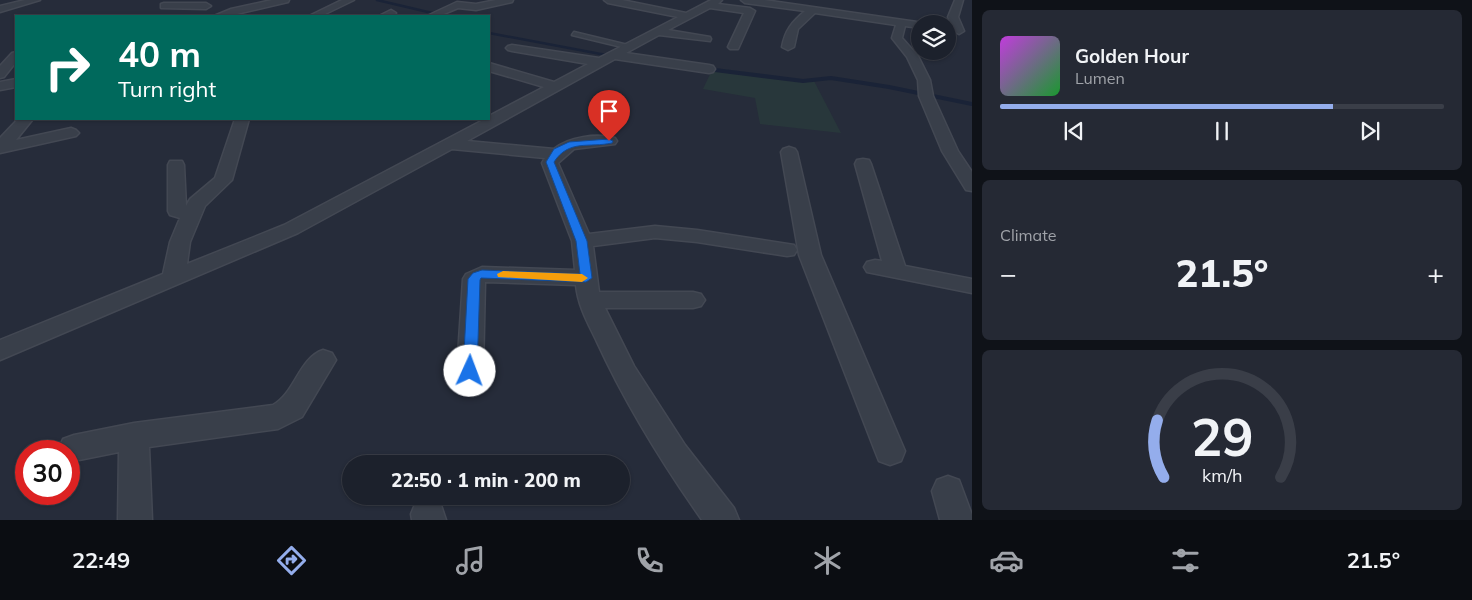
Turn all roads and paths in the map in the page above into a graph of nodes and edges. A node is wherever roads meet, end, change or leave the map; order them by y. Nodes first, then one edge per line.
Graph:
1 (36, 0) edge
2 (285, 0) edge
3 (350, 0) edge
4 (509, 0) edge
5 (608, 0) edge
6 (745, 0) edge
7 (959, 0) edge
8 (206, 3) edge
9 (220, 3) dead end
10 (704, 5) edge
11 (164, 6) dead end
12 (864, 6) dead end
13 (0, 10) edge
14 (813, 10) junction
15 (234, 11) junction
16 (435, 14) edge
17 (16, 15) edge
18 (199, 15) edge
19 (222, 15) edge
20 (316, 15) edge
21 (859, 17) junction
22 (901, 23) junction
23 (911, 25) edge
24 (956, 30) edge
25 (959, 31) junction
26 (657, 32) junction
27 (972, 33) edge
28 (574, 34) dead end
29 (706, 39) dead end
30 (630, 47) junction
31 (734, 47) dead end
32 (788, 47) dead end
33 (512, 48) dead end
34 (15, 56) edge
35 (607, 59) junction
36 (490, 67) edge
37 (709, 69) dead end
38 (0, 74) edge
39 (15, 84) edge
40 (0, 86) edge
41 (555, 86) junction
42 (490, 108) edge
43 (506, 114) junction
44 (25, 120) edge
45 (242, 120) edge
46 (71, 133) dead end
47 (609, 141) dead end
48 (450, 144) junction
49 (0, 148) edge
50 (789, 152) dead end
51 (555, 154) junction
52 (863, 164) dead end
53 (176, 165) dead end
54 (972, 186) edge
55 (191, 215) junction
56 (582, 241) junction
57 (787, 250) dead end
58 (173, 279) junction
59 (972, 286) edge
60 (588, 289) junction
61 (694, 300) dead end
62 (0, 350) edge
63 (322, 360) dead end
64 (470, 371) dead end
65 (134, 436) junction
66 (80, 447) edge
67 (890, 451) dead end
68 (135, 520) edge
69 (722, 520) edge

1 - 13 street
2 - 15 street
3 - 20 street
4 - 16 street
5 - 10 street
6 - 14 street
7 - 25 street
8 - 11 street
8 - 18 street
9 - 15 street
10 - 26 street
10 - 31 street
12 - 21 street
13 - 17 street
14 - 21 street
14 - 32 street
15 - 19 street
21 - 22 street
22 - 23 street
22 - 54 street
24 - 25 street
25 - 27 street
26 - 29 street
26 - 30 street
28 - 30 lane
30 - 35 street
33 - 35 street
34 - 38 street
35 - 37 street
35 - 41 street
36 - 41 street
39 - 40 street
41 - 43 street
42 - 43 street
43 - 48 street
44 - 49 street
45 - 55 street
46 - 49 street
47 - 51 street
48 - 51 street
48 - 58 street
50 - 67 street
51 - 56 street
52 - 59 street
53 - 55 street
55 - 58 street
56 - 57 street
56 - 60 street
58 - 62 street
60 - 61 street
60 - 64 street
60 - 69 street
63 - 65 street
65 - 66 street
65 - 68 street

